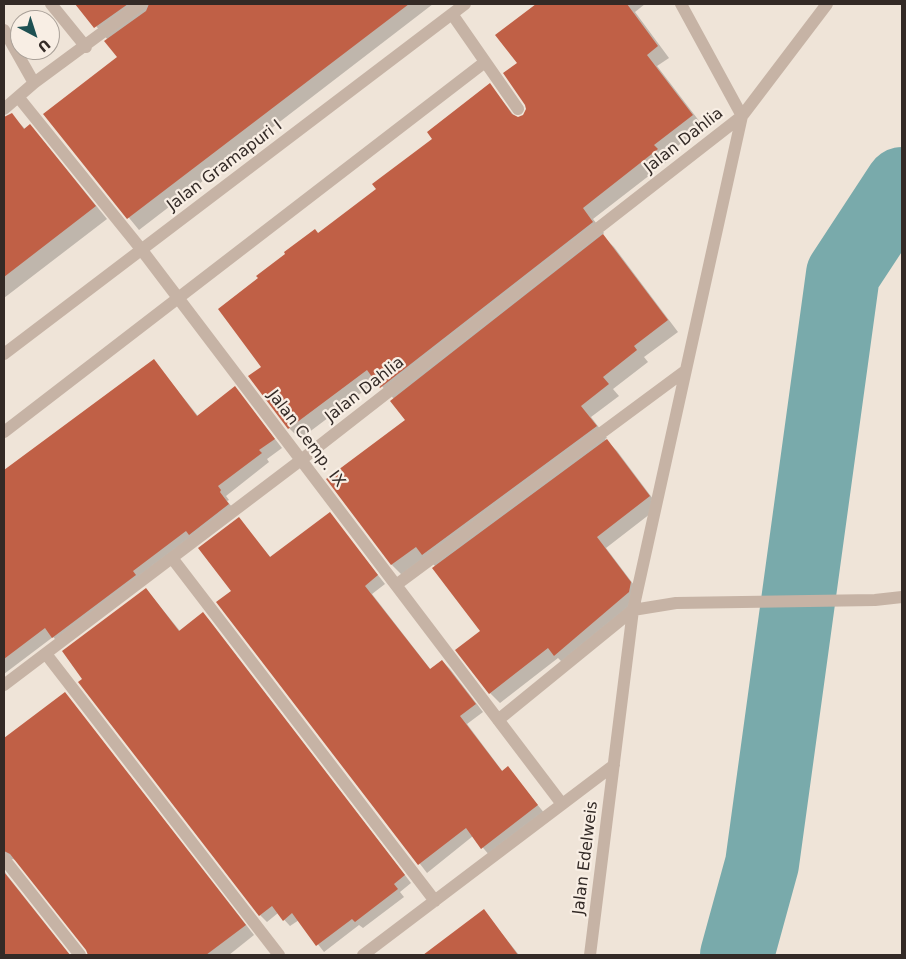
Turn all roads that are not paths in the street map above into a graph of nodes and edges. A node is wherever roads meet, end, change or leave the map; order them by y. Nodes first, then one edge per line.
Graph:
1 (51, 4) edge
2 (141, 4) edge
3 (465, 4) edge
4 (681, 4) edge
5 (827, 4) edge
6 (452, 14) junction
7 (4, 30) edge
8 (86, 47) junction
9 (486, 62) junction
10 (34, 83) junction
11 (19, 98) junction
12 (518, 109) dead end
13 (4, 110) edge
14 (742, 116) junction
15 (142, 249) junction
16 (178, 297) junction
17 (4, 354) edge
18 (685, 371) junction
19 (4, 432) edge
20 (301, 460) junction
21 (172, 558) junction
22 (396, 585) junction
23 (902, 598) edge
24 (633, 610) junction
25 (46, 654) junction
26 (4, 685) edge
27 (498, 720) junction
28 (614, 765) junction
29 (562, 804) junction
30 (4, 859) edge
31 (435, 901) junction
32 (80, 955) edge
33 (279, 955) edge
34 (364, 955) edge
35 (590, 955) edge

1 - 8 street
2 - 8 street
3 - 6 street, Jalan Gramapuri I
4 - 14 street
5 - 14 street
6 - 9 street
6 - 15 street, Jalan Gramapuri I
7 - 10 street
8 - 10 street
9 - 12 street
9 - 16 street
10 - 11 street
11 - 13 street
11 - 15 street, Jalan Cemp. IX
14 - 18 street, Jalan Edelweis
14 - 20 street, Jalan Dahlia
15 - 16 street, Jalan Cemp. IX
15 - 17 street, Jalan Gramapuri I
16 - 19 street
16 - 20 street, Jalan Cemp. IX
18 - 22 street
18 - 24 street, Jalan Edelweis
20 - 21 street, Jalan Dahlia
20 - 22 street, Jalan Cemp. IX
21 - 25 street, Jalan Dahlia
21 - 31 street
22 - 27 street, Jalan Cemp. IX
23 - 24 street
24 - 27 street
24 - 28 street, Jalan Edelweis
25 - 26 street, Jalan Dahlia
25 - 33 street
27 - 29 street, Jalan Cemp. IX
28 - 29 street
28 - 35 street, Jalan Edelweis
29 - 31 street
30 - 32 street
31 - 34 street

